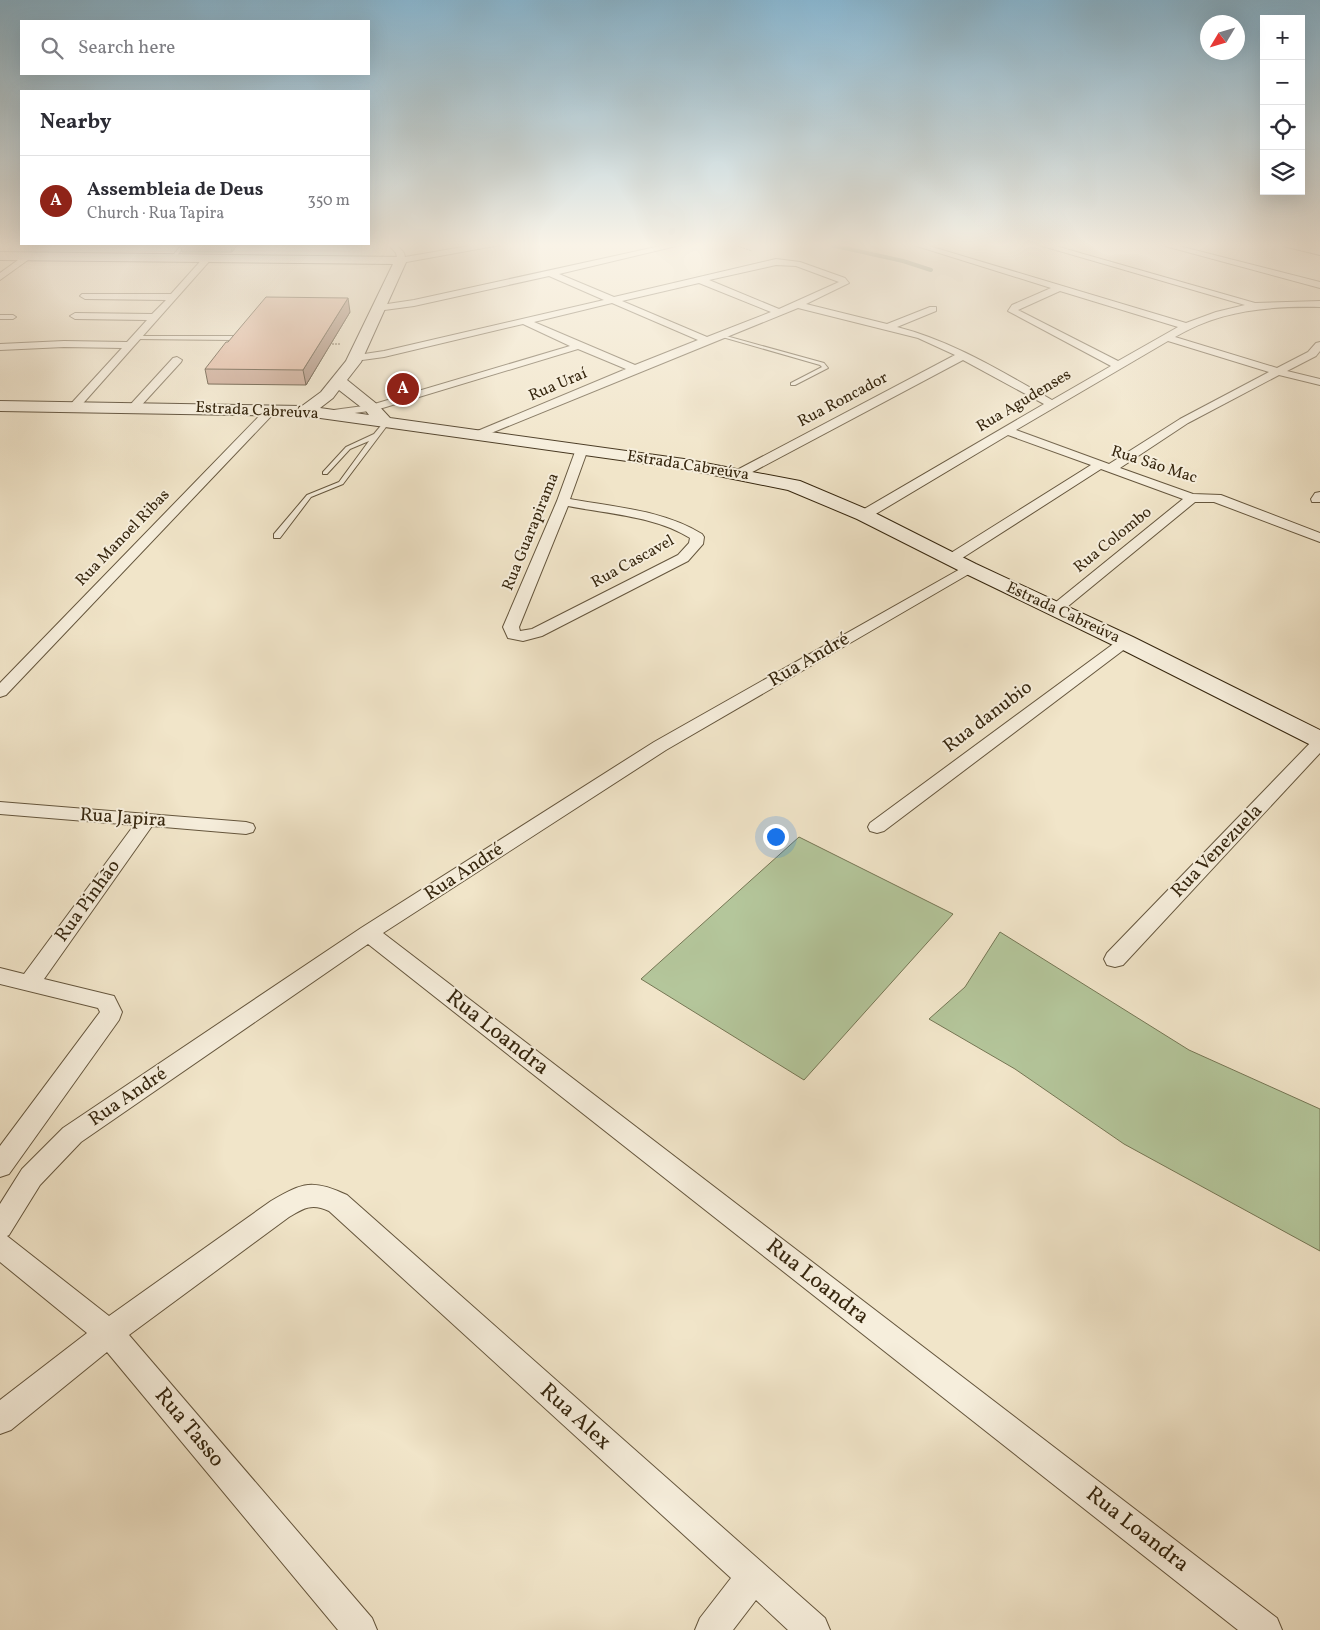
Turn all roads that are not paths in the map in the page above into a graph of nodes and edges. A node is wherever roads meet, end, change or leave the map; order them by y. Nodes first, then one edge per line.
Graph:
1 (152, 319) edge
2 (372, 319) edge
3 (532, 319) edge
4 (659, 319) edge
5 (761, 319) edge
6 (856, 319) edge
7 (907, 319) edge
8 (1029, 319) edge
9 (1163, 319) edge
10 (1203, 319) edge
11 (524, 321) junction
12 (1186, 326) junction
13 (889, 327) junction
14 (721, 335) junction
15 (1166, 338) junction
16 (133, 341) junction
17 (708, 341) junction
18 (235, 345) edge
19 (579, 346) junction
20 (0, 347) edge
21 (358, 351) junction
22 (1317, 352) edge
23 (962, 356) junction
24 (177, 360) dead end
25 (1117, 365) junction
26 (635, 369) junction
27 (1278, 372) junction
28 (339, 382) junction
29 (1320, 382) edge
30 (793, 384) dead end
31 (1052, 404) junction
32 (0, 406) edge
33 (74, 406) junction
34 (134, 407) junction
35 (372, 408) junction
36 (272, 410) junction
37 (306, 411) junction
38 (326, 414) junction
39 (381, 429) junction
40 (1006, 431) junction
41 (479, 434) junction
42 (582, 449) junction
43 (1105, 467) junction
44 (325, 473) dead end
45 (739, 474) junction
46 (1192, 498) junction
47 (563, 501) junction
48 (864, 515) junction
49 (277, 536) dead end
50 (1320, 538) edge
51 (951, 559) junction
52 (969, 568) junction
53 (1056, 609) junction
54 (511, 627) joint
55 (1125, 642) junction
56 (0, 692) edge
57 (1320, 742) edge
58 (0, 808) edge
59 (148, 819) junction
60 (877, 827) dead end
61 (246, 828) dead end
62 (368, 933) junction
63 (1115, 959) dead end
64 (0, 976) edge
65 (29, 983) junction
66 (95, 1000) joint
67 (0, 1166) edge
68 (0, 1227) edge
69 (0, 1246) edge
70 (110, 1334) junction
71 (0, 1419) edge
72 (753, 1577) junction
73 (360, 1630) edge
74 (712, 1630) edge
75 (812, 1630) edge
76 (1265, 1630) edge

1 - 16 street
2 - 21 main road
3 - 11 street
4 - 17 street
5 - 14 street, Rua Uraí
6 - 13 street
7 - 13 street
8 - 25 street
9 - 12 street
10 - 12 street, Rua Agudenses
11 - 19 street
11 - 21 street
12 - 15 street, Rua Agudenses
13 - 23 street
14 - 17 street, Rua Uraí
14 - 30 lane
15 - 25 street, Rua Agudenses
15 - 27 street
16 - 18 lane
16 - 20 street
16 - 33 street
17 - 26 street, Rua Uraí
19 - 26 street
19 - 35 street
21 - 28 main road
22 - 27 street
23 - 31 street
23 - 45 street, Rua Roncador
24 - 34 street
25 - 31 street, Rua Agudenses
26 - 41 street, Rua Uraí
27 - 29 street
27 - 43 street
28 - 35 main road
28 - 37 main road
31 - 40 street, Rua Agudenses
32 - 33 main road, Estrada Cabreúva
33 - 34 main road, Estrada Cabreúva
34 - 36 main road, Estrada Cabreúva
35 - 38 street
35 - 39 main road
36 - 37 main road, Estrada Cabreúva
36 - 56 street, Rua Manoel Ribas
37 - 38 main road, Estrada Cabreúva
38 - 39 main road, Estrada Cabreúva
39 - 41 main road, Estrada Cabreúva
39 - 44 lane
39 - 49 lane
40 - 43 street, Rua São Mac
40 - 48 street, Rua Agudenses
41 - 42 main road, Estrada Cabreúva
42 - 45 main road, Estrada Cabreúva
42 - 47 street, Rua Guarapirama
43 - 46 street, Rua São Mac
43 - 51 street
45 - 48 main road, Estrada Cabreúva
46 - 50 street, Rua São Mac
46 - 53 street, Rua Colombo
47 - 54 street, Rua Guarapirama
47 - 54 street, Rua Cascavel
48 - 51 main road, Estrada Cabreúva
51 - 52 main road, Estrada Cabreúva
52 - 53 main road, Estrada Cabreúva
52 - 62 street, Rua André
53 - 55 main road, Estrada Cabreúva
55 - 57 main road, Estrada Cabreúva
55 - 60 street, Rua danubio
57 - 63 street, Rua Venezuela
58 - 59 street, Rua Japira
59 - 61 street, Rua Japira
59 - 65 street, Rua Pinhão
62 - 68 street, Rua André
62 - 76 street, Rua Loandra
64 - 65 street
65 - 66 street
66 - 67 street
69 - 70 street, Rua Tasso
70 - 71 street
70 - 72 street, Rua Alex
70 - 73 street, Rua Tasso
72 - 74 street
72 - 75 street, Rua Alex

